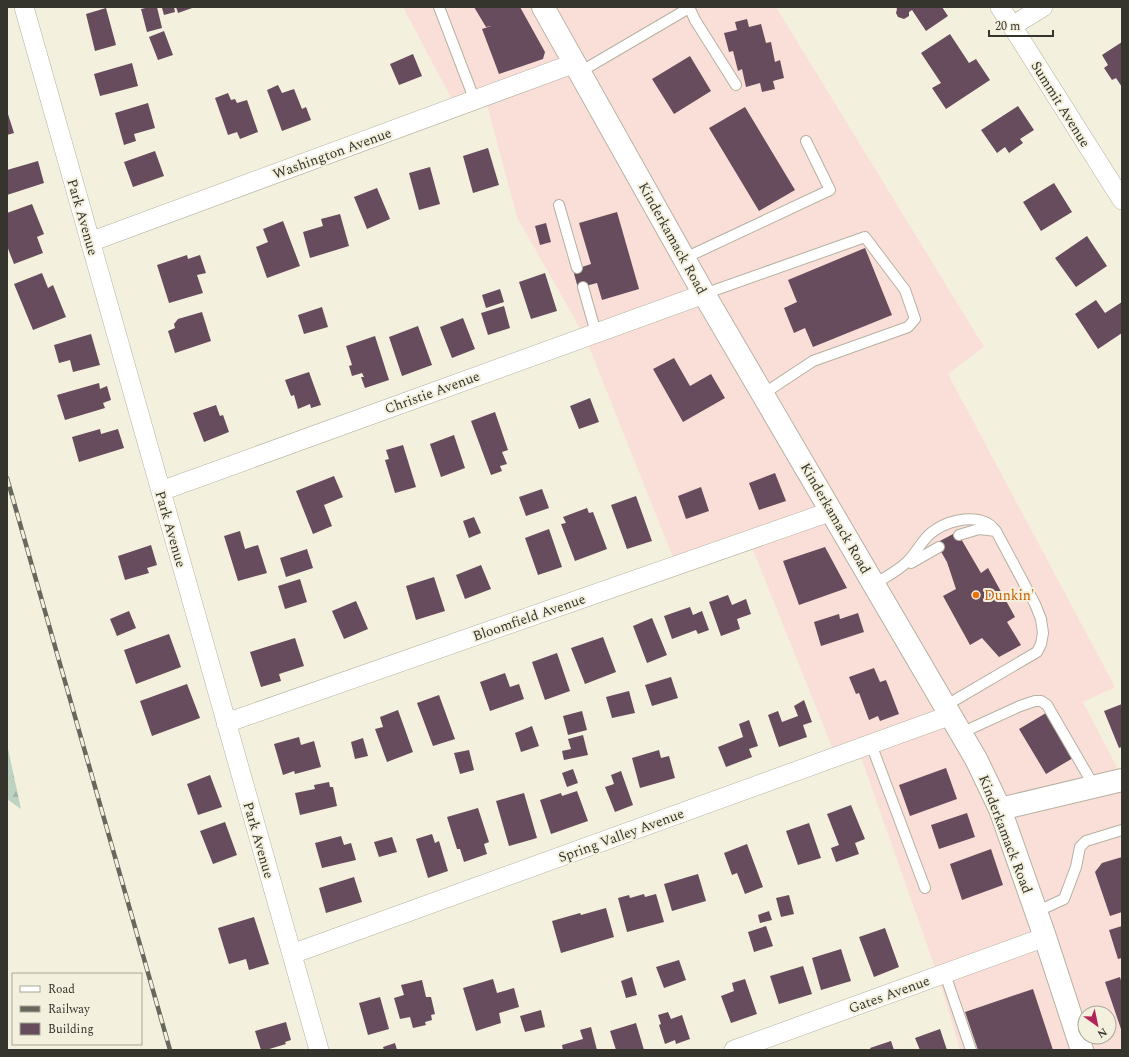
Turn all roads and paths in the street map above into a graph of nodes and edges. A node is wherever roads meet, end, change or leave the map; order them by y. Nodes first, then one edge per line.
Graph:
1 (24, 7) edge
2 (439, 7) edge
3 (543, 7) edge
4 (689, 7) edge
5 (1000, 7) edge
6 (1043, 7) edge
7 (1012, 26) junction
8 (577, 68) junction
9 (736, 85) dead end
10 (475, 101) junction
11 (806, 141) dead end
12 (1122, 200) edge
13 (559, 206) dead end
14 (90, 242) junction
15 (684, 258) junction
16 (577, 268) dead end
17 (583, 287) dead end
18 (704, 294) junction
19 (596, 333) junction
20 (763, 394) junction
21 (160, 491) junction
22 (832, 511) junction
23 (996, 532) junction
24 (959, 535) dead end
25 (939, 547) dead end
26 (900, 568) junction
27 (874, 584) junction
28 (952, 718) junction
29 (226, 723) junction
30 (872, 744) junction
31 (1122, 780) edge
32 (1094, 786) junction
33 (1000, 809) junction
34 (1122, 830) edge
35 (925, 888) dead end
36 (1036, 912) junction
37 (1045, 937) junction
38 (292, 954) junction
39 (945, 974) junction
40 (319, 1050) edge
41 (734, 1050) edge
42 (971, 1050) edge
43 (1082, 1050) edge

1 - 14 street, Park Avenue
2 - 10 lane
3 - 8 main road, Kinderkamack Road
4 - 8 lane
4 - 9 lane
5 - 7 street, Summit Avenue
6 - 7 street
7 - 12 street, Summit Avenue
8 - 10 street, Washington Avenue
8 - 15 main road, Kinderkamack Road
10 - 14 street, Washington Avenue
11 - 15 lane
13 - 16 lane
14 - 21 street, Park Avenue
15 - 18 main road, Kinderkamack Road
17 - 19 lane
18 - 19 street, Christie Avenue
18 - 20 main road, Kinderkamack Road
18 - 20 lane
19 - 21 street, Christie Avenue
20 - 22 main road, Kinderkamack Road
21 - 29 street, Park Avenue
22 - 27 main road, Kinderkamack Road
22 - 29 street, Bloomfield Avenue
23 - 24 lane
23 - 26 lane
23 - 28 lane
25 - 26 lane
26 - 27 lane
27 - 28 main road, Kinderkamack Road
28 - 30 street, Spring Valley Avenue
28 - 32 lane
28 - 33 main road, Kinderkamack Road
29 - 38 street, Park Avenue
30 - 35 lane
30 - 38 street, Spring Valley Avenue
31 - 32 main road
32 - 33 main road
33 - 36 main road, Kinderkamack Road
34 - 36 lane
36 - 37 main road, Kinderkamack Road
37 - 39 street, Gates Avenue
37 - 43 main road, Kinderkamack Road
38 - 40 street, Park Avenue
39 - 41 street, Gates Avenue
39 - 42 lane

